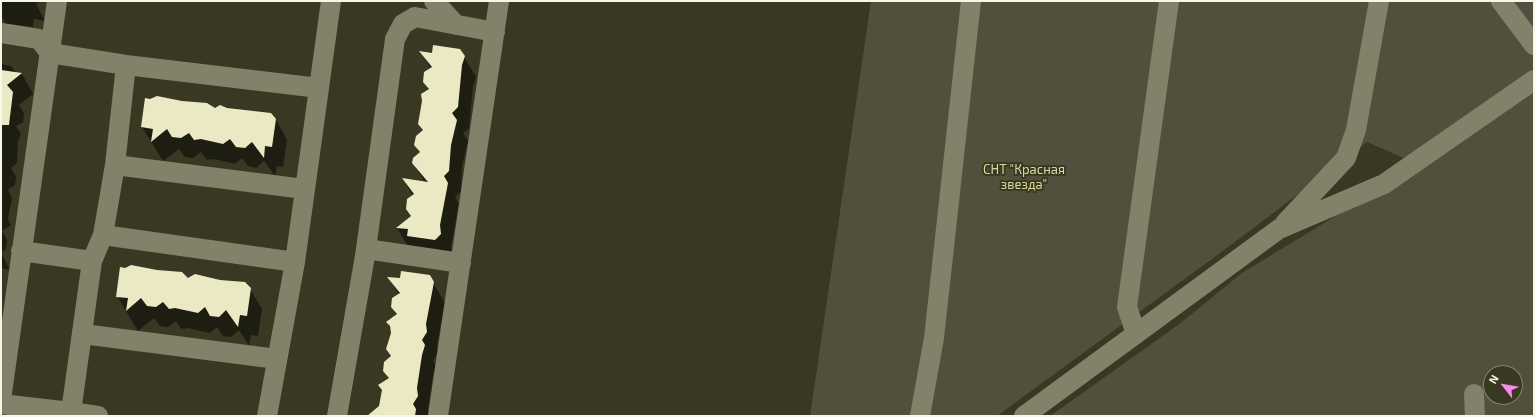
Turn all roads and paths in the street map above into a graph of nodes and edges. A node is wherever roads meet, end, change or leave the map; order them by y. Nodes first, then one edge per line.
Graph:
1 (57, 1) edge
2 (331, 1) edge
3 (434, 1) edge
4 (499, 1) edge
5 (971, 1) edge
6 (1169, 1) edge
7 (1380, 1) edge
8 (1501, 1) edge
9 (456, 25) junction
10 (495, 32) junction
11 (1, 33) edge
12 (1534, 45) edge
13 (50, 53) junction
14 (126, 65) junction
15 (1534, 80) edge
16 (319, 88) junction
17 (115, 165) junction
18 (304, 189) junction
19 (1279, 229) junction
20 (103, 235) junction
21 (366, 249) junction
22 (21, 251) junction
23 (92, 261) junction
24 (295, 262) junction
25 (461, 263) junction
26 (83, 334) junction
27 (1136, 334) junction
28 (277, 359) junction
29 (1474, 394) dead end
30 (1, 400) edge
31 (1, 404) edge
32 (71, 412) junction
33 (98, 416) edge
34 (267, 416) edge
35 (337, 416) edge
36 (438, 416) edge
37 (920, 416) edge
38 (1024, 416) edge
39 (1475, 416) edge

1 - 13 lane
2 - 16 lane
3 - 9 lane
4 - 10 lane
5 - 37 lane
6 - 27 lane
7 - 19 lane
8 - 12 lane
9 - 10 lane
9 - 21 lane
10 - 25 lane
11 - 13 lane
13 - 14 lane
13 - 22 lane
14 - 16 lane
14 - 17 lane
15 - 19 lane
16 - 18 lane
17 - 18 lane
17 - 20 lane
18 - 24 lane
19 - 27 lane
20 - 23 lane
20 - 24 lane
21 - 25 lane
21 - 35 lane
22 - 23 lane
22 - 30 lane
23 - 26 lane
24 - 28 lane
25 - 36 lane
26 - 28 lane
26 - 32 lane
27 - 38 lane
28 - 34 lane
29 - 39 lane
31 - 32 lane
32 - 33 lane

